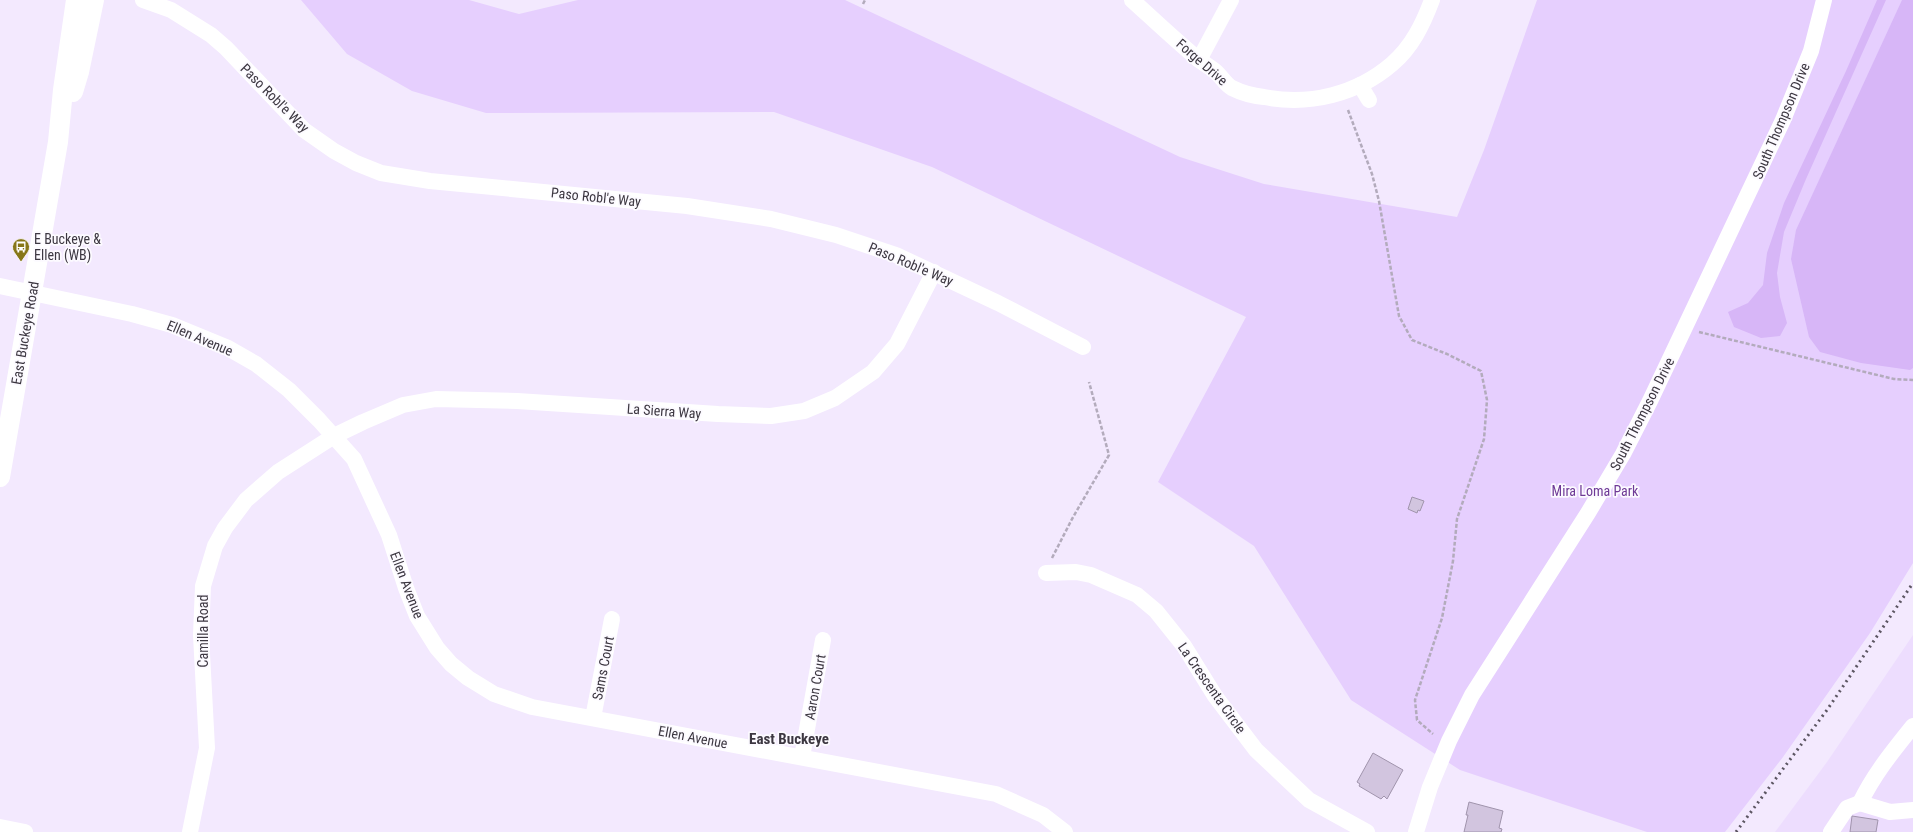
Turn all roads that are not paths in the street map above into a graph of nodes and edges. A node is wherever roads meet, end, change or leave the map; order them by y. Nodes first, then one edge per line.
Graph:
1 (76, 0) edge
2 (94, 0) edge
3 (143, 0) edge
4 (1132, 0) edge
5 (1231, 0) edge
6 (1432, 0) edge
7 (1824, 0) edge
8 (1199, 60) junction
9 (1360, 85) junction
10 (1370, 100) dead end
11 (58, 142) junction
12 (934, 272) junction
13 (0, 286) edge
14 (32, 292) junction
15 (1083, 347) dead end
16 (334, 436) junction
17 (0, 477) edge
18 (1046, 573) road end
19 (612, 618) dead end
20 (823, 640) dead end
21 (593, 718) junction
22 (1913, 726) edge
23 (802, 758) junction
24 (1860, 803) junction
25 (1913, 810) edge
26 (0, 827) edge
27 (25, 832) edge
28 (190, 832) edge
29 (1065, 832) edge
30 (1367, 832) edge
31 (1416, 832) edge
32 (1831, 832) edge

1 - 11 main road, East Buckeye Road
2 - 11 main road, East Buckeye Road
3 - 12 street, Paso Robl'e Way
4 - 8 street, Forge Drive
5 - 8 street
6 - 9 street, Forge Drive
7 - 31 street, South Thompson Drive
8 - 9 street, Forge Drive
9 - 10 street
11 - 14 main road, East Buckeye Road
12 - 15 street, Paso Robl'e Way
12 - 16 street, La Sierra Way
13 - 14 street, Ellen Avenue
14 - 16 street, Ellen Avenue
14 - 17 main road, East Buckeye Road
16 - 21 street, Ellen Avenue
16 - 28 street, Camilla Road
18 - 30 street, La Crescenta Circle
19 - 21 street, Sams Court
20 - 23 street, Aaron Court
21 - 23 street, Ellen Avenue
22 - 24 street
23 - 29 street, Ellen Avenue
24 - 25 street
24 - 32 street
26 - 27 street

